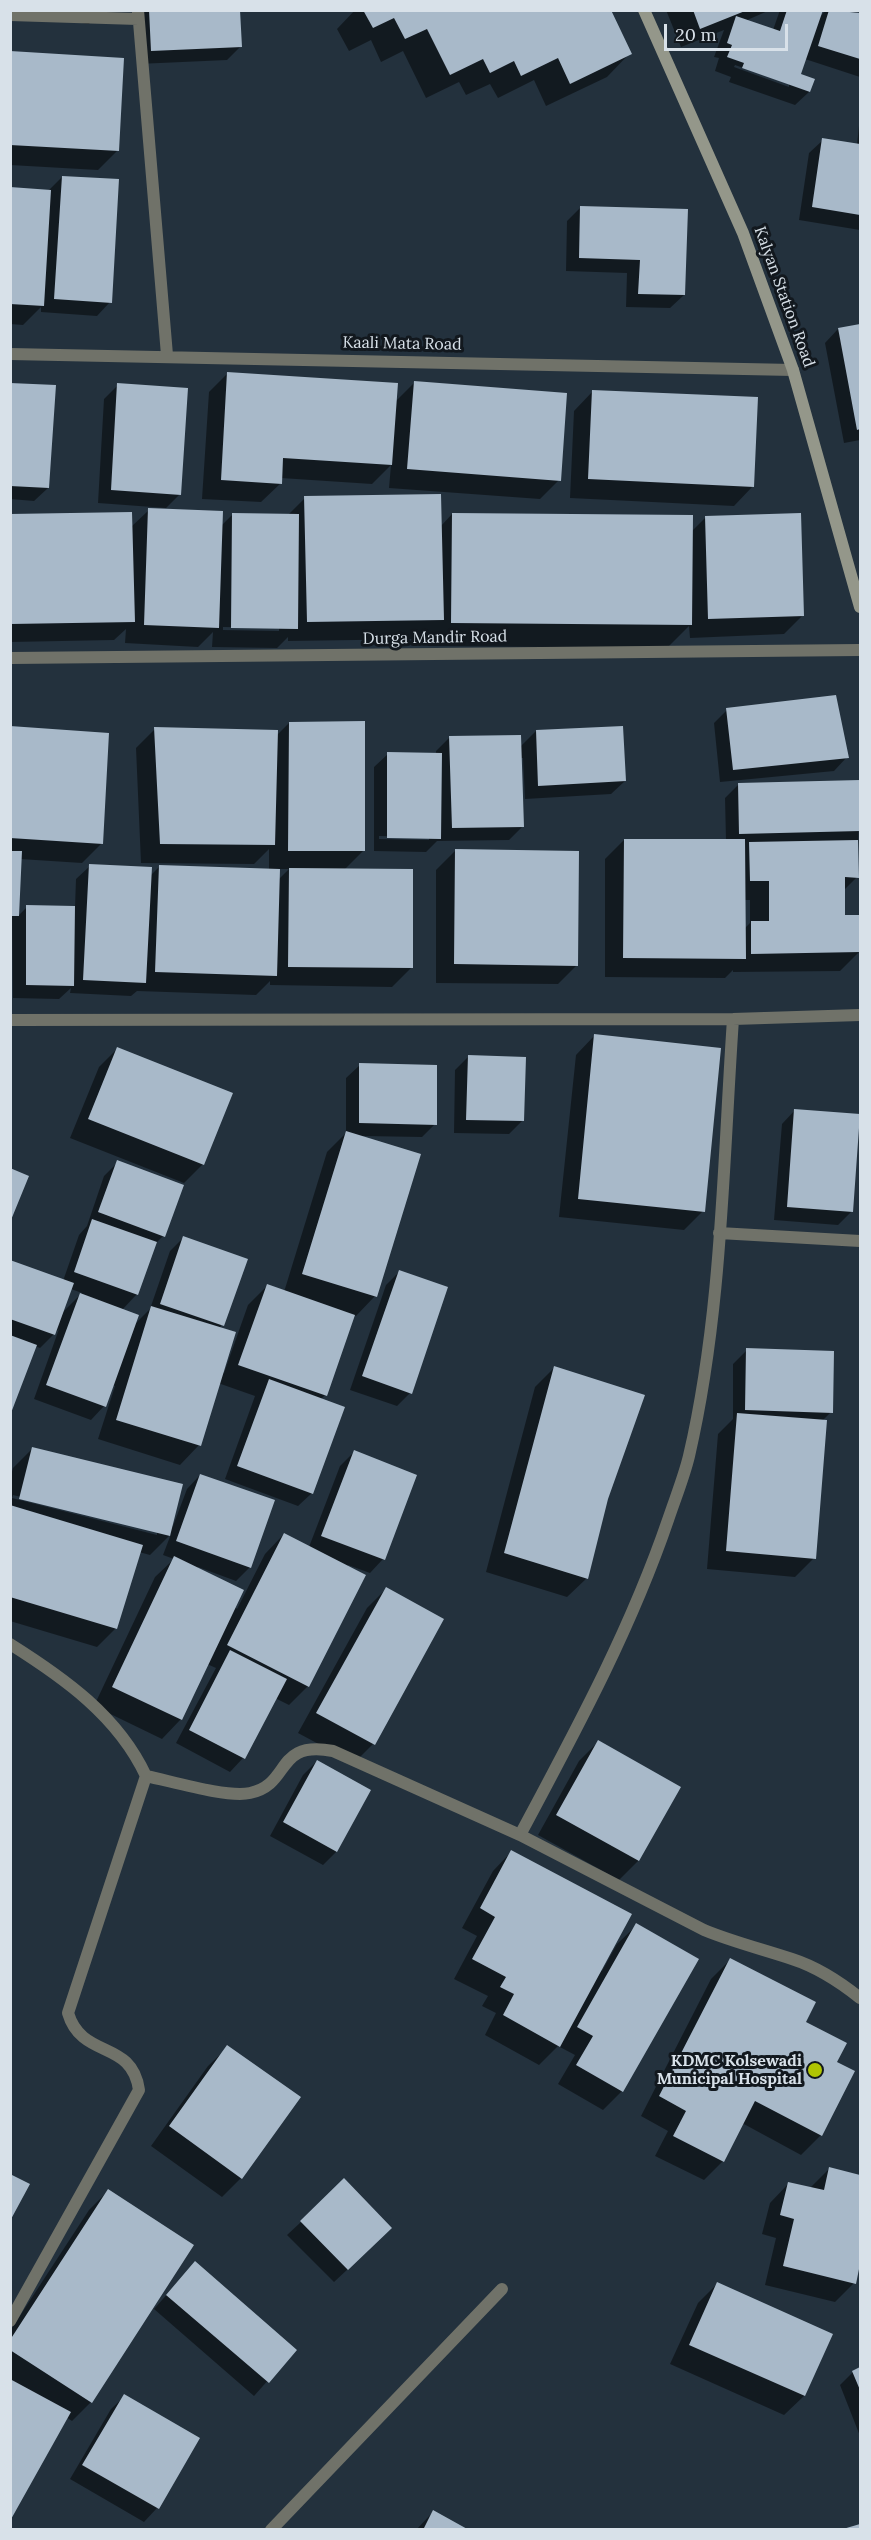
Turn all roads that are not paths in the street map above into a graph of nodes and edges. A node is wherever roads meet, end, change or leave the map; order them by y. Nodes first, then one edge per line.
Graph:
1 (644, 10) edge
2 (10, 15) edge
3 (138, 15) edge
4 (10, 354) edge
5 (167, 356) junction
6 (793, 370) junction
7 (861, 607) edge
8 (861, 650) edge
9 (10, 658) edge
10 (861, 1015) edge
11 (733, 1019) junction
12 (10, 1020) edge
13 (719, 1233) junction
14 (861, 1241) edge
15 (10, 1644) edge
16 (146, 1776) junction
17 (520, 1835) junction
18 (861, 1998) edge
19 (502, 2289) dead end
20 (10, 2321) edge
21 (272, 2529) edge

1 - 6 street, Kalyan Station Road
2 - 3 street
3 - 5 street
4 - 5 street, Kaali Mata Road
5 - 6 street, Kaali Mata Road
6 - 7 street, Kalyan Station Road
8 - 9 street, Durga Mandir Road
10 - 11 street
11 - 12 street
11 - 13 street
13 - 14 street
13 - 17 street
15 - 16 street
16 - 17 street
16 - 20 street
17 - 18 street
19 - 21 street

